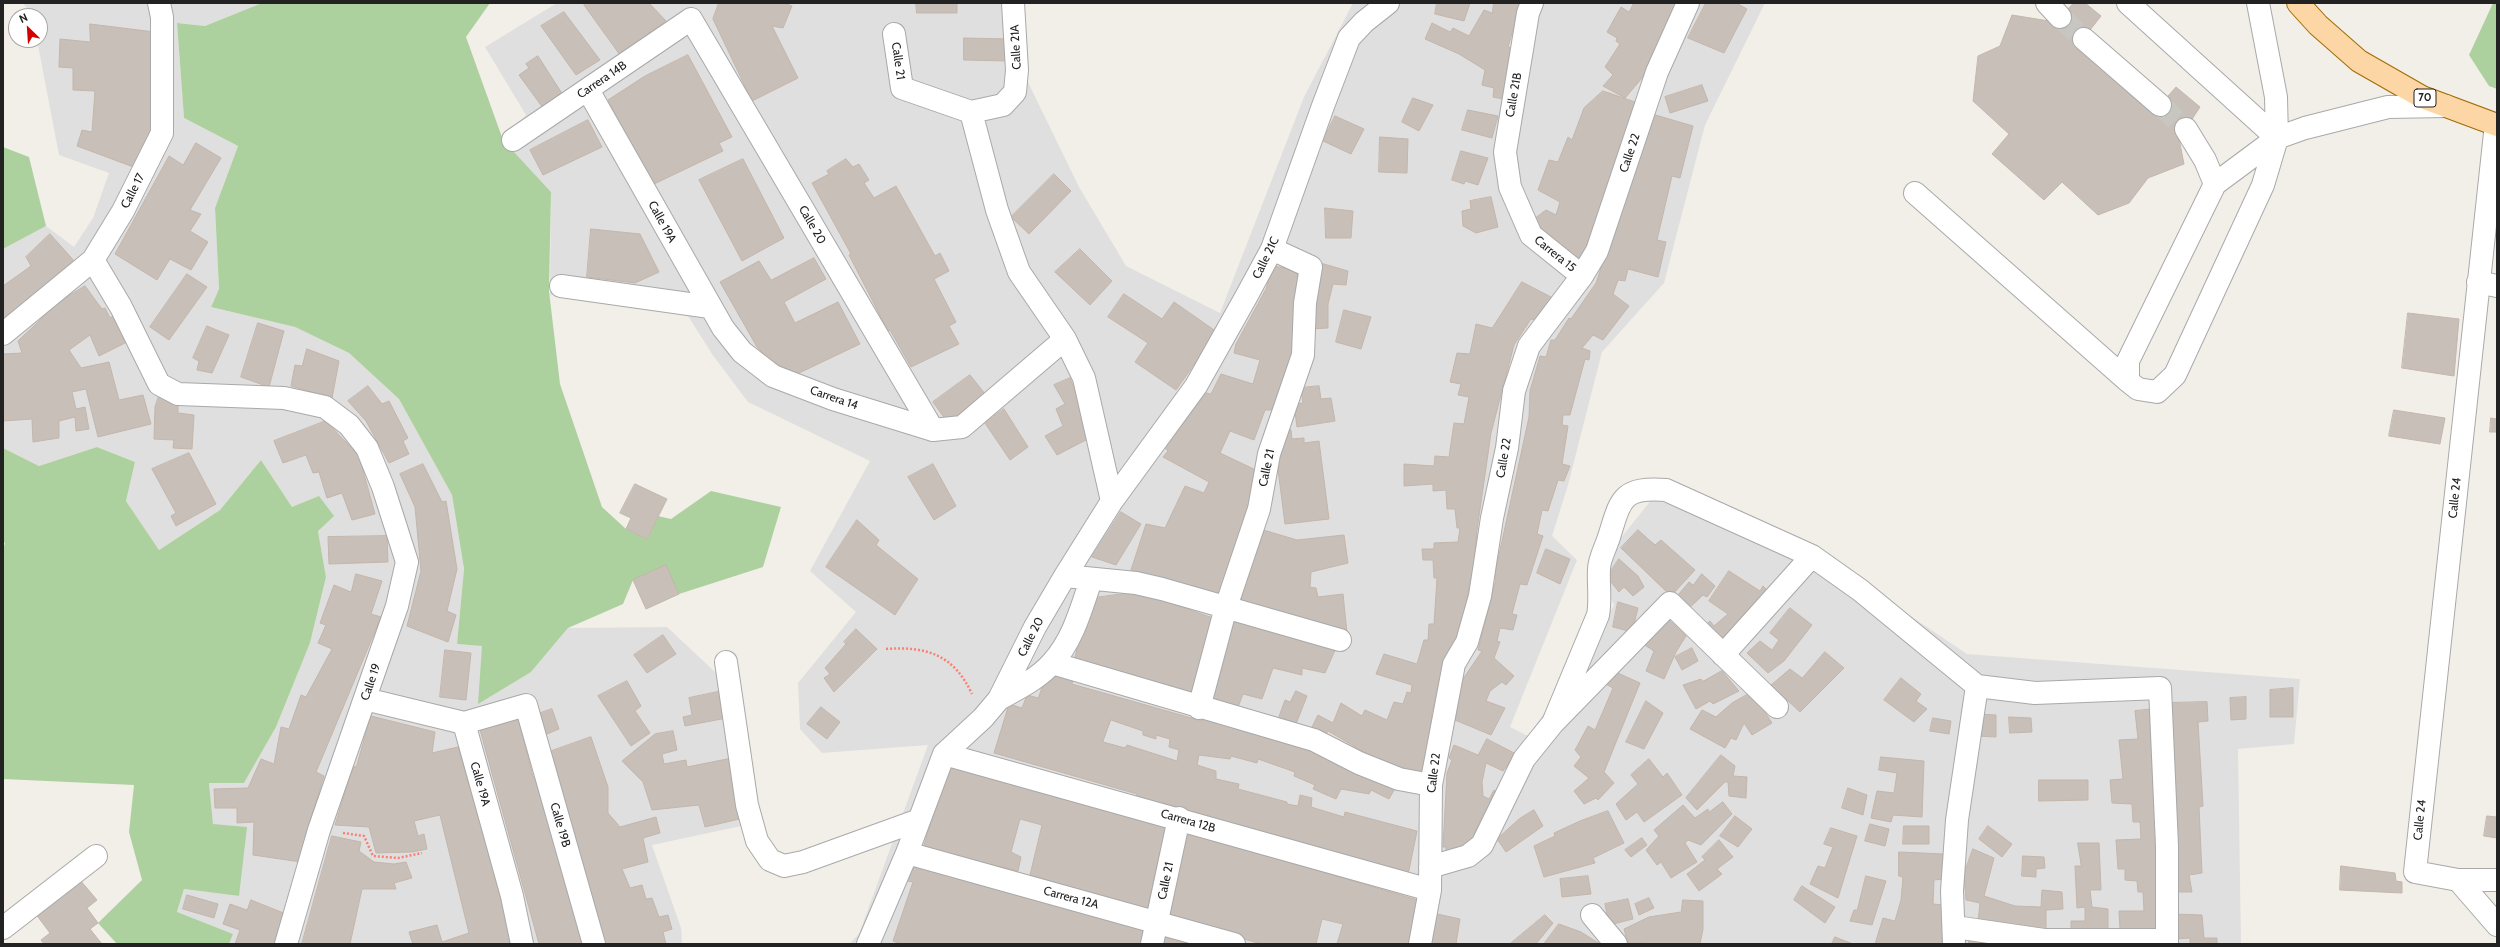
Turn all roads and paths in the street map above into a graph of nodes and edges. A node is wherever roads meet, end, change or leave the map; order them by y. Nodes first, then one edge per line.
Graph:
1 (159, 3) edge
2 (1013, 3) edge
3 (1388, 3) edge
4 (1532, 3) edge
5 (1688, 3) edge
6 (2128, 3) edge
7 (2258, 3) edge
8 (2298, 3) edge
9 (695, 11) edge
10 (894, 34) dead end
11 (2084, 39) tunnel mouth
12 (588, 90) junction
13 (2160, 105) tunnel mouth
14 (2446, 106) junction
15 (971, 112) junction
16 (2496, 124) edge
17 (2186, 129) tunnel mouth
18 (2277, 138) junction
19 (513, 140) dead end
20 (2215, 184) junction
21 (1510, 187) joint
22 (1915, 194) dead end
23 (1272, 249) junction
24 (93, 260) junction
25 (1582, 276) junction
26 (2488, 284) edge
27 (561, 286) dead end
28 (710, 307) junction
29 (3, 334) edge
30 (1066, 339) junction
31 (742, 352) joint
32 (2128, 381) junction
33 (933, 430) junction
34 (1112, 501) junction
35 (1812, 556) junction
36 (1065, 576) junction
37 (1091, 580) junction
38 (1226, 606) junction
39 (1340, 640) dead end
40 (886, 650) dead end
41 (1723, 655) junction
42 (726, 662) dead end
43 (1052, 663) junction
44 (1977, 686) junction
45 (365, 699) junction
46 (999, 699) junction
47 (1777, 707) dead end
48 (1199, 708) junction
49 (983, 718) junction
50 (464, 723) junction
51 (1553, 723) junction
52 (944, 754) junction
53 (1430, 786) junction
54 (1179, 818) junction
55 (919, 820) junction
56 (319, 830) junction
57 (907, 852) junction
58 (422, 853) dead end
59 (96, 856) dead end
60 (1430, 867) junction
61 (2458, 880) junction
62 (2497, 880) edge
63 (1430, 890) junction
64 (1592, 914) dead end
65 (1157, 922) junction
66 (2497, 925) edge
67 (3, 928) edge
68 (1955, 936) edge
69 (2167, 942) edge
70 (871, 943) edge
71 (286, 944) edge
72 (522, 944) edge
73 (594, 944) edge
74 (1152, 944) edge
75 (1234, 944) edge
76 (1420, 944) edge
77 (1616, 944) edge

1 - 24 street, Calle 17
2 - 15 street, Calle 21A
3 - 23 street, Calle 21C
4 - 21 street, Calle 21B
5 - 25 street, Calle 22
6 - 18 street
7 - 18 street
8 - 14 main road, 70
9 - 12 street, Carrera 14B
9 - 33 street, Calle 20
10 - 15 street, Calle 21
11 - 13 street
12 - 19 street, Carrera 14B
12 - 28 street, Calle 19A
14 - 16 main road, 70
14 - 18 street
15 - 30 street
16 - 26 street, Calle 24
17 - 20 street
18 - 20 street
18 - 32 street
20 - 32 street
21 - 25 street, Carrera 15
22 - 32 street
23 - 34 street, Calle 21C
23 - 38 street, Calle 21
24 - 29 street, Calle 17
24 - 45 street, Calle 19
25 - 53 street, Calle 22
26 - 61 street, Calle 24
27 - 28 street
28 - 31 street, Calle 19A
30 - 33 street
30 - 34 street
31 - 33 street, Carrera 14
34 - 36 street, Calle 21C
35 - 41 street
35 - 44 street
35 - 51 street
36 - 37 street
36 - 46 street, Calle 20
37 - 38 street
37 - 43 street
38 - 39 street
38 - 48 street, Calle 21
40 - 49 path
41 - 47 street
41 - 51 street
42 - 55 street
43 - 46 street
43 - 48 street
44 - 68 street
44 - 69 street
45 - 50 street
45 - 56 street, Calle 19
46 - 49 street, Calle 20
48 - 53 street
49 - 52 street, Calle 20
50 - 72 street, Calle 19A
50 - 73 street, Calle 19B
51 - 60 street
52 - 54 street, Carrera 12B
52 - 55 street, Calle 20
53 - 60 street, Calle 22
54 - 63 street, Carrera 12B
54 - 65 street, Calle 21
55 - 57 street, Calle 20
56 - 58 path
56 - 71 street, Calle 19
57 - 65 street, Carrera 12A
57 - 70 street, Calle 20
59 - 67 street
60 - 63 street, Calle 22
61 - 62 street
61 - 66 street
63 - 76 street, Calle 22
64 - 77 street
65 - 74 street, Calle 21
65 - 75 street, Carrera 12A
68 - 69 street

